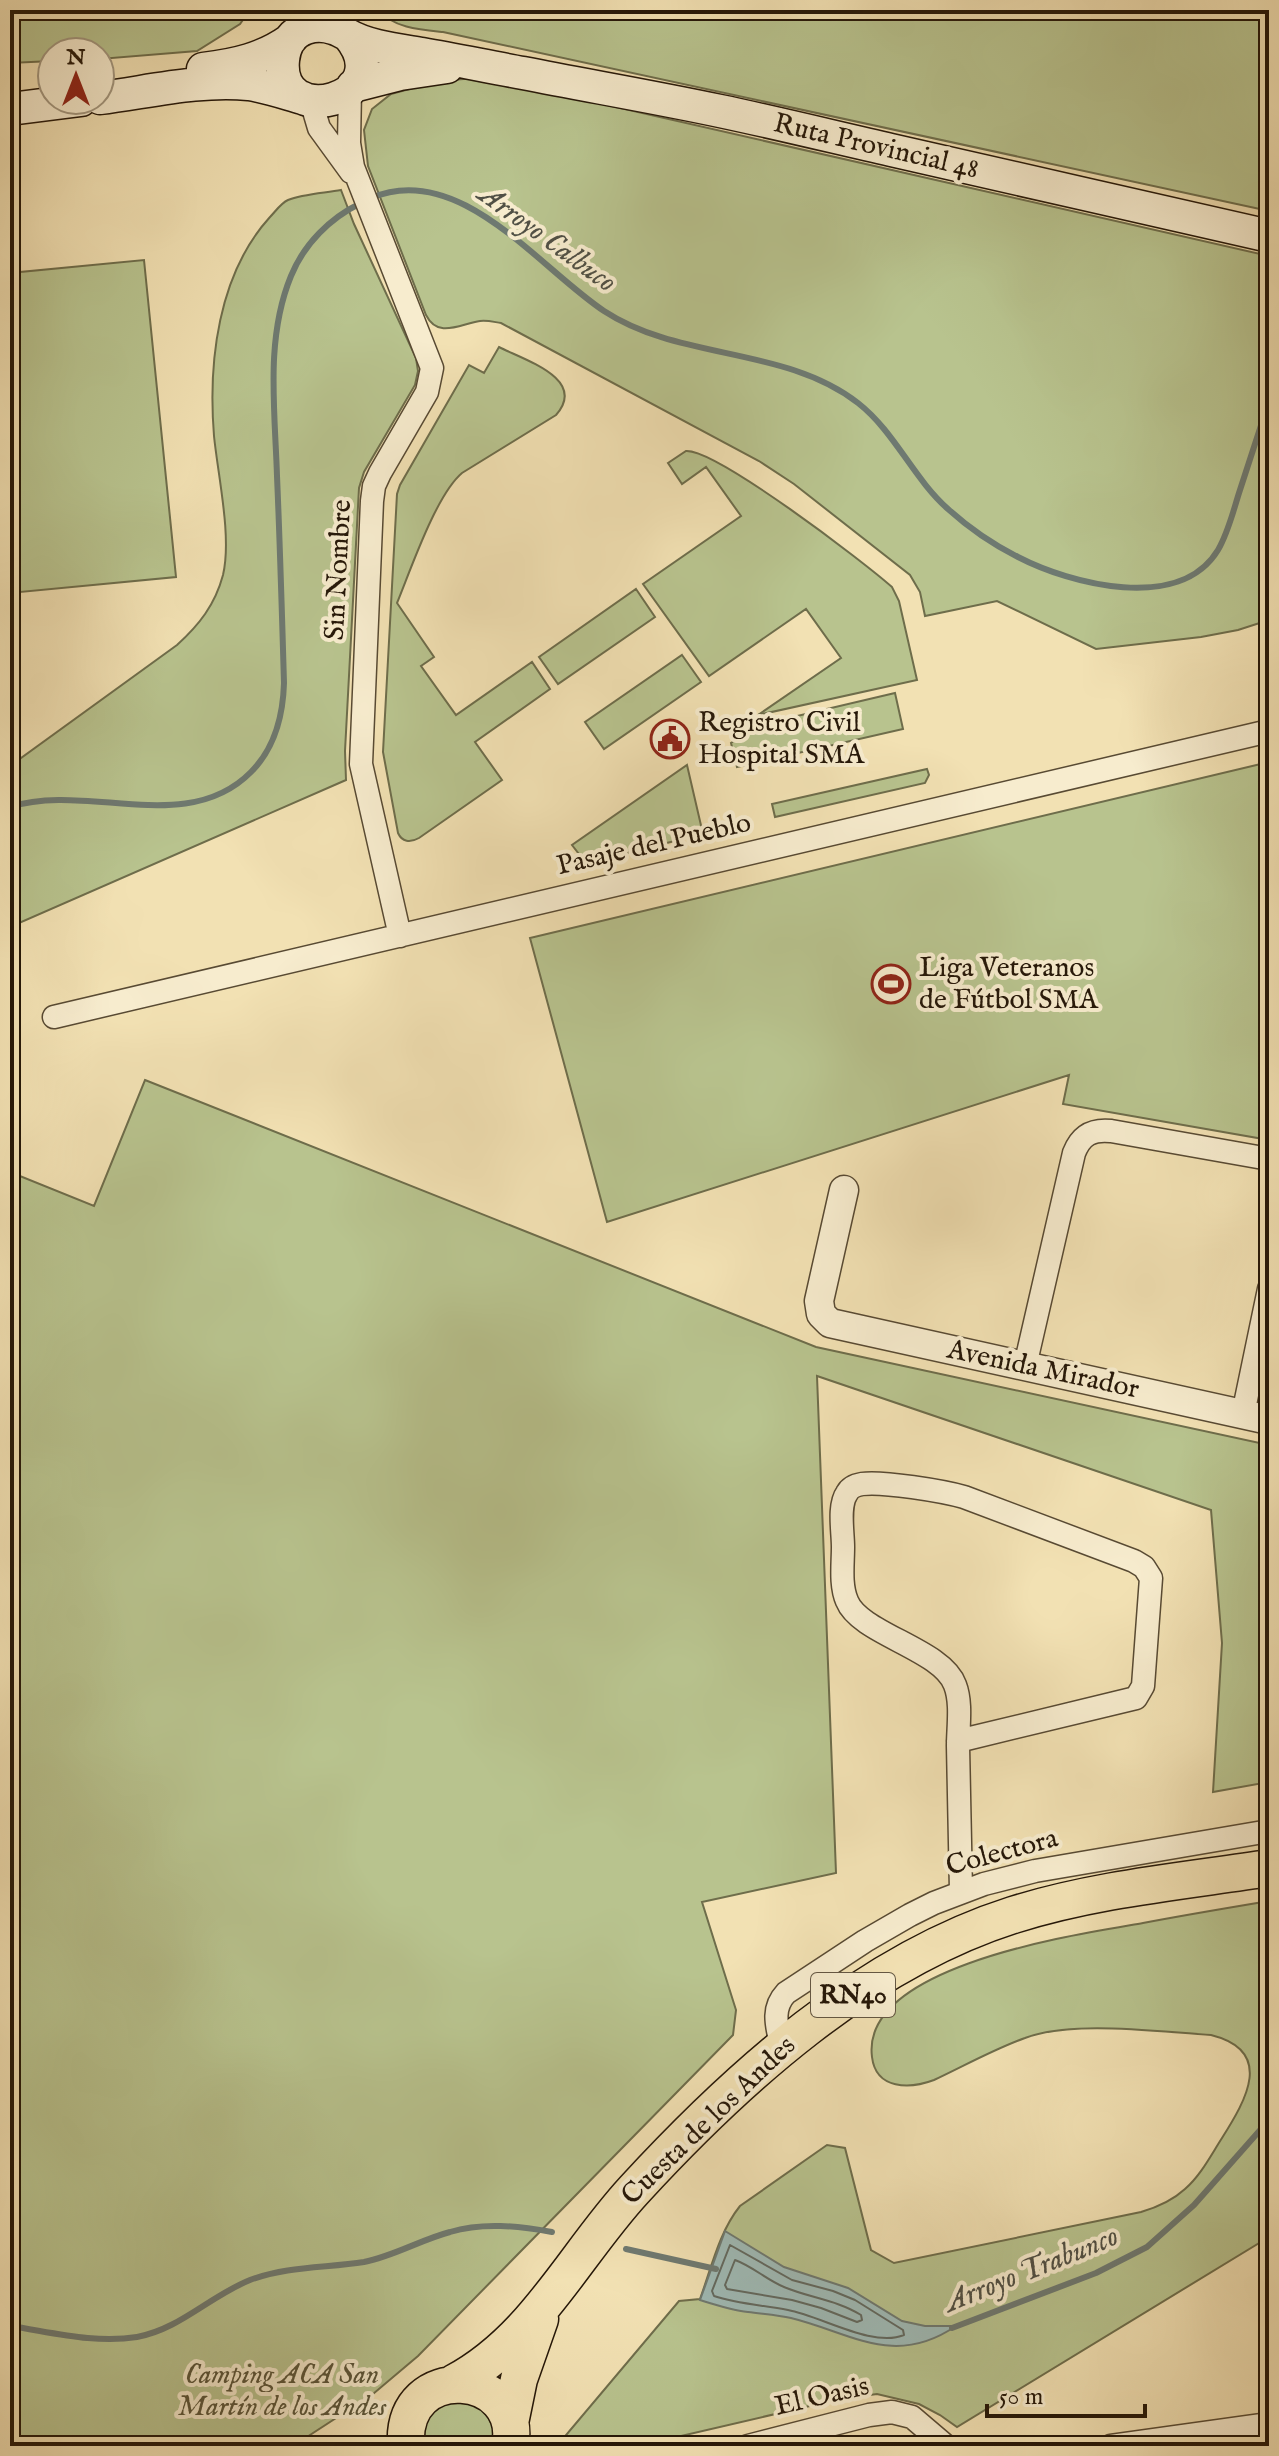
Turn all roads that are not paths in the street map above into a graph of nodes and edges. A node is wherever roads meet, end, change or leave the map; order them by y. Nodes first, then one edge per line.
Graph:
1 (342, 26) edge
2 (298, 28) edge
3 (494, 68) junction
4 (116, 80) edge
5 (352, 88) junction
6 (36, 90) edge
7 (10, 93) edge
8 (116, 96) edge
9 (307, 100) junction
10 (36, 106) edge
11 (10, 109) edge
12 (359, 183) junction
13 (1269, 236) edge
14 (1269, 731) edge
15 (400, 936) junction
16 (54, 1017) dead end
17 (1269, 1159) edge
18 (844, 1190) dead end
19 (1269, 1289) edge
20 (1025, 1366) junction
21 (1256, 1417) edge
22 (958, 1741) junction
23 (1269, 1831) edge
24 (1269, 1868) edge
25 (961, 1891) junction
26 (779, 2034) junction
27 (545, 2306) junction
28 (454, 2383) junction
29 (1269, 2424) edge
30 (510, 2435) edge
31 (402, 2437) edge
32 (748, 2446) edge
33 (946, 2446) edge
34 (1111, 2446) edge

1 - 2 main road, Ruta Provincial 48
1 - 3 main road, Ruta Provincial 48
1 - 5 main road
2 - 4 main road, Ruta Provincial 48
2 - 9 main road
3 - 5 main road, Ruta Provincial 48
3 - 13 main road, Ruta Provincial 48
5 - 9 main road, Ruta Provincial 48
5 - 12 street, Sin Nombre
6 - 7 main road
8 - 9 main road, Ruta Provincial 48
9 - 12 street, Sin Nombre
10 - 11 main road
12 - 15 street, Sin Nombre
14 - 15 street, Pasaje del Pueblo
15 - 16 street, Pasaje del Pueblo
17 - 20 street
18 - 20 street, Avenida Mirador
19 - 21 street
20 - 21 street, Avenida Mirador
22 - 22 street
22 - 25 street
23 - 25 street, Colectora
24 - 26 main road, Cuesta de los Andes / RN40
25 - 26 street, Colectora
26 - 27 main road, Cuesta de los Andes / RN40
27 - 28 main road, Cuesta de los Andes / RN40
27 - 30 main road, Cuesta de los Andes / RN40
28 - 30 main road, RN40
28 - 31 main road, RN40
29 - 34 street
32 - 33 street, El Oasis

